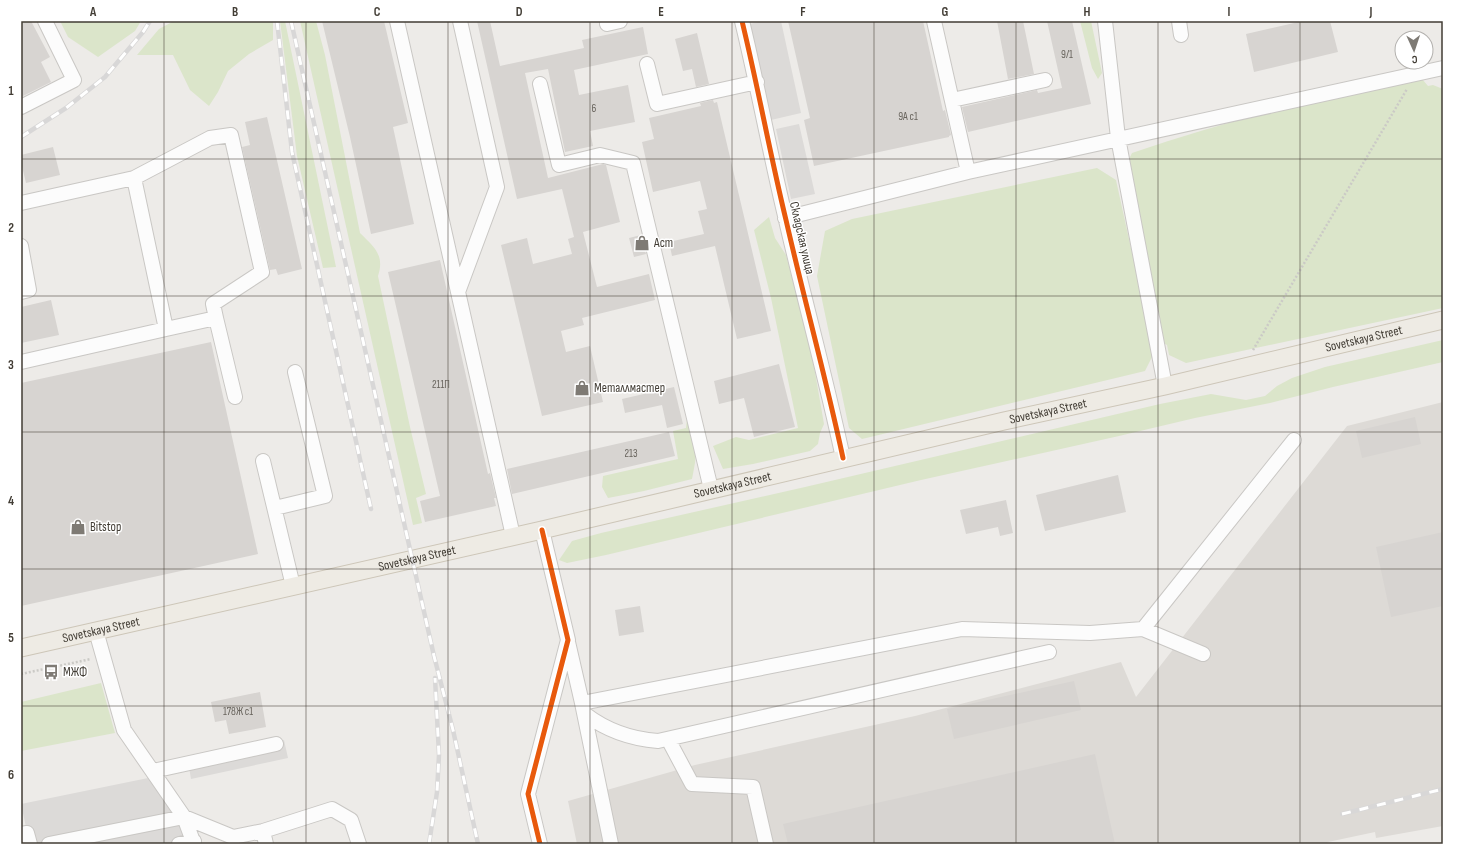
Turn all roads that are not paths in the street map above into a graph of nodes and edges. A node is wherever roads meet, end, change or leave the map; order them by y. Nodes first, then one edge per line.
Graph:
1 (45, 21) edge
2 (397, 21) edge
3 (460, 21) edge
4 (742, 21) edge
5 (934, 21) edge
6 (1105, 21) edge
7 (1179, 21) edge
8 (1181, 35) dead end
9 (647, 64) dead end
10 (1443, 68) edge
11 (1045, 80) dead end
12 (757, 82) junction
13 (540, 84) dead end
14 (952, 100) junction
15 (21, 107) edge
16 (1118, 138) junction
17 (968, 172) junction
18 (134, 178) junction
19 (21, 203) edge
20 (785, 218) junction
21 (21, 246) edge
22 (21, 292) edge
23 (458, 292) junction
24 (216, 318) junction
25 (1443, 320) edge
26 (166, 329) junction
27 (21, 362) edge
28 (295, 372) dead end
29 (1165, 386) junction
30 (235, 397) dead end
31 (1294, 440) dead end
32 (843, 458) junction
33 (263, 461) dead end
34 (711, 489) junction
35 (275, 508) junction
36 (542, 530) junction
37 (512, 536) junction
38 (293, 586) junction
39 (1143, 629) junction
40 (96, 631) junction
41 (568, 640) junction
42 (21, 648) edge
43 (1049, 652) dead end
44 (1203, 654) dead end
45 (584, 709) junction
46 (668, 739) junction
47 (276, 744) dead end
48 (153, 771) junction
49 (184, 817) junction
50 (21, 834) edge
51 (264, 838) edge
52 (234, 841) edge
53 (194, 843) edge
54 (30, 844) edge
55 (49, 844) edge
56 (180, 844) edge
57 (359, 844) edge
58 (540, 844) edge
59 (611, 844) edge
60 (766, 844) edge

1 - 15 street
2 - 23 street
3 - 23 street
4 - 12 street, Складская улица
5 - 14 street
6 - 16 street
7 - 8 street
9 - 12 street
10 - 16 street
11 - 14 street
12 - 20 street, Складская улица
13 - 34 street
14 - 17 street
16 - 17 street
16 - 29 street
17 - 20 street
18 - 19 street
18 - 24 street
18 - 26 street
20 - 32 street, Складская улица
21 - 22 street
23 - 37 street
24 - 26 street
24 - 30 street
25 - 29 main road, Sovetskaya Street
26 - 27 street
28 - 35 street
29 - 32 main road, Sovetskaya Street
31 - 39 street
32 - 34 main road, Sovetskaya Street
33 - 35 street
34 - 36 main road, Sovetskaya Street
35 - 38 street
36 - 37 main road, Sovetskaya Street
36 - 41 street
37 - 38 main road, Sovetskaya Street
38 - 40 main road, Sovetskaya Street
39 - 44 street
39 - 45 street
40 - 42 main road, Sovetskaya Street
40 - 48 street
41 - 45 street
41 - 58 street
43 - 46 street
45 - 46 street
45 - 59 street
46 - 60 street
47 - 48 street
48 - 49 street
49 - 52 street
49 - 53 street
49 - 55 street
50 - 54 street
51 - 52 street
51 - 57 street
53 - 56 street

